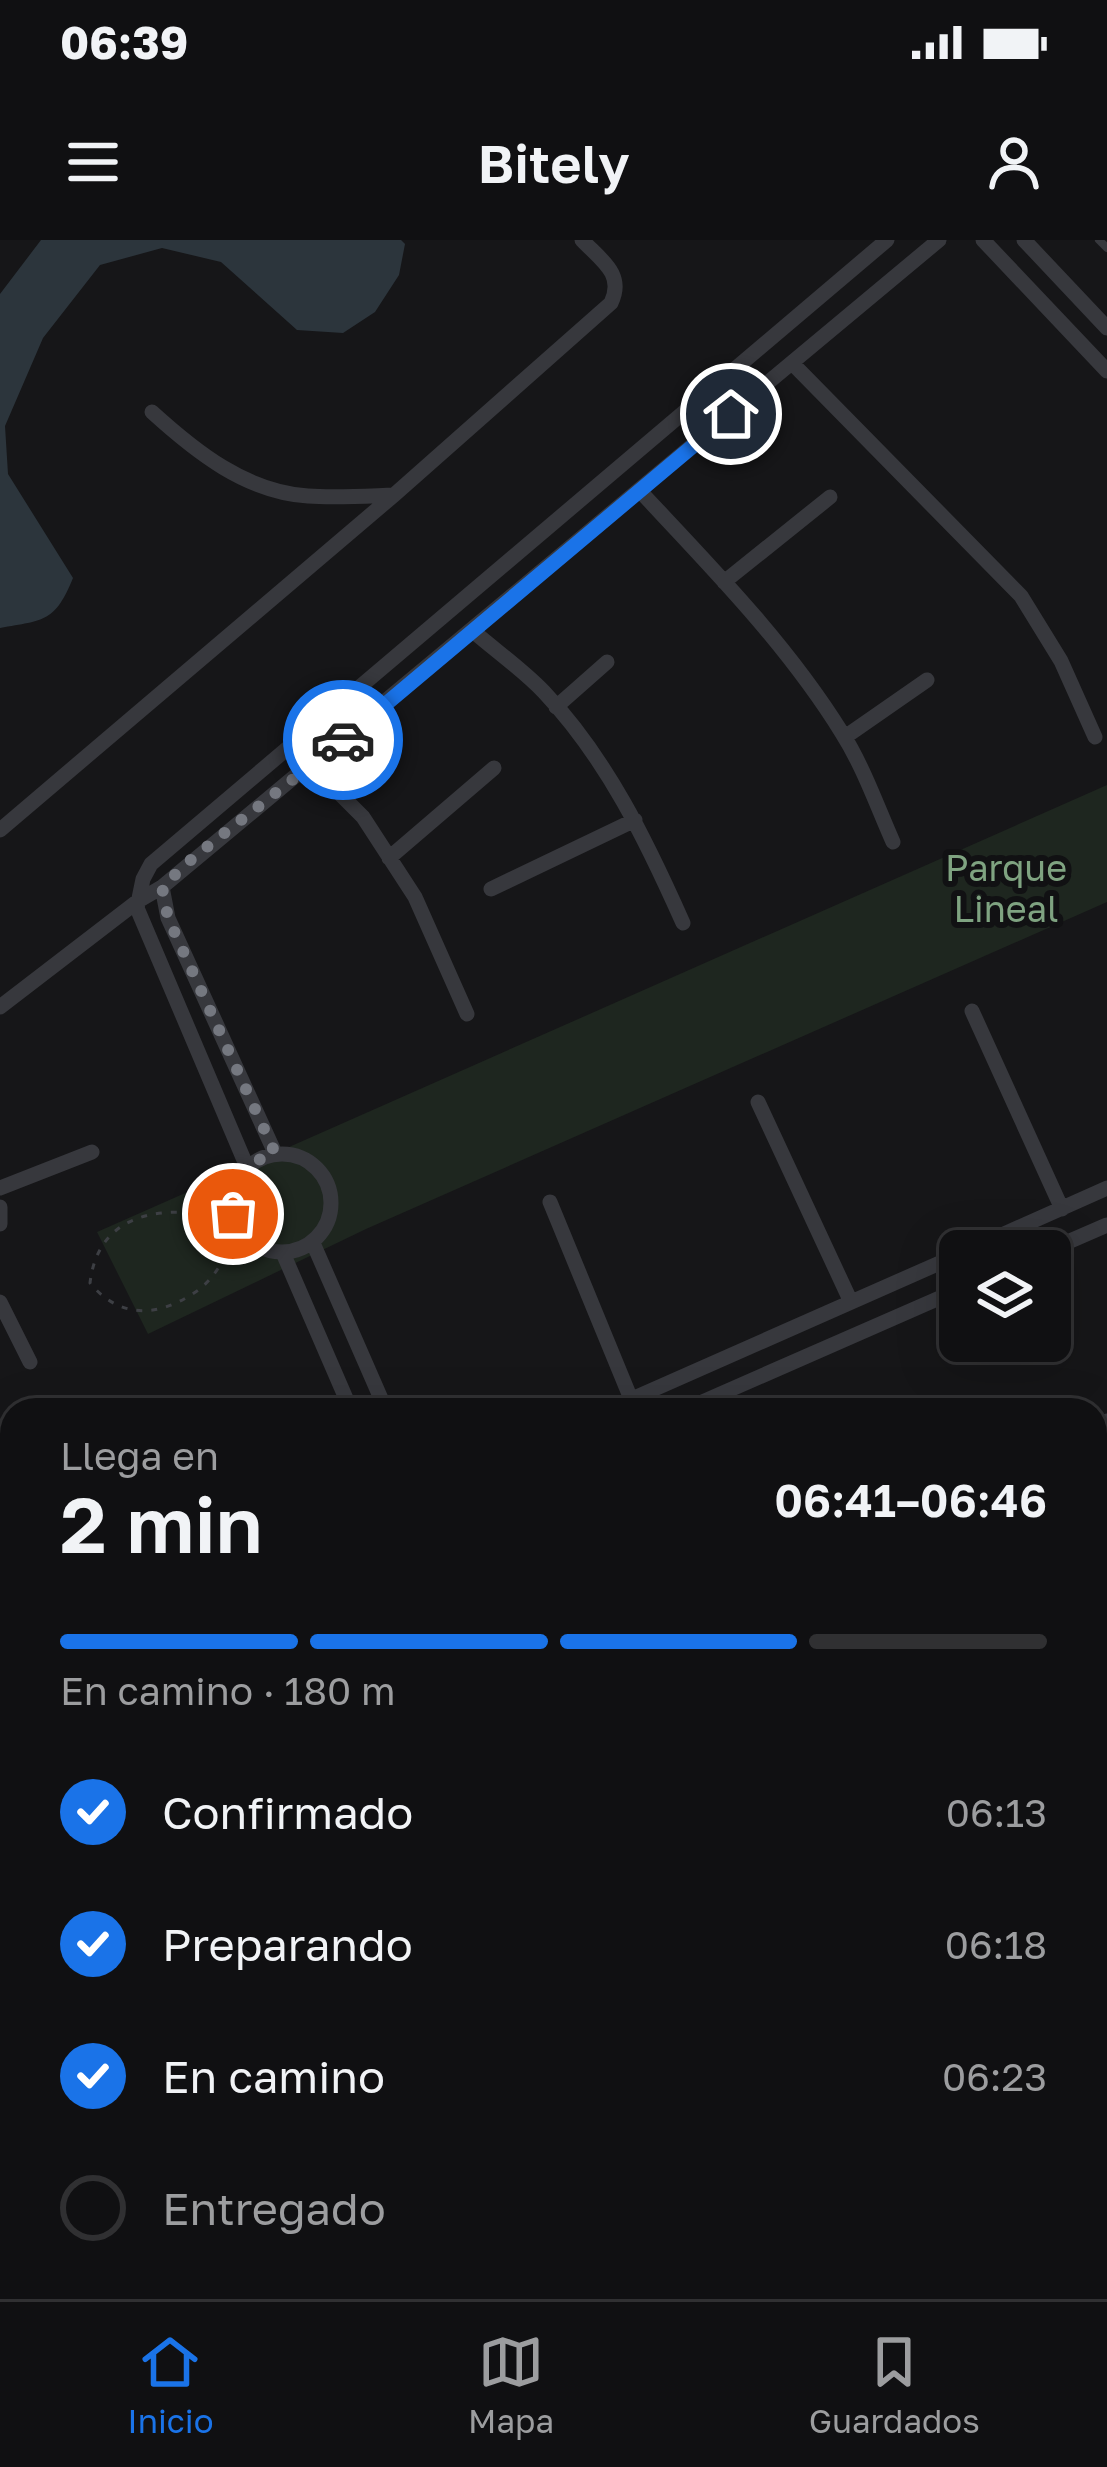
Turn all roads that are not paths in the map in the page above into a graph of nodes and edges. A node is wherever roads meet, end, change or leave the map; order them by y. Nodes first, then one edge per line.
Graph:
1 (582, 240) edge
2 (887, 240) edge
3 (939, 240) edge
4 (983, 240) edge
5 (1024, 240) edge
6 (1099, 240) edge
7 (1107, 248) edge
8 (1107, 328) edge
9 (792, 363) junction
10 (1107, 371) edge
11 (152, 412) dead end
12 (640, 490) junction
13 (394, 495) junction
14 (830, 497) dead end
15 (538, 536) junction
16 (558, 560) junction
17 (724, 582) junction
18 (473, 631) junction
19 (607, 662) dead end
20 (928, 680) dead end
21 (556, 707) junction
22 (1095, 736) dead end
23 (845, 737) junction
24 (313, 766) junction
25 (494, 768) dead end
26 (635, 820) junction
27 (0, 830) edge
28 (893, 842) dead end
29 (389, 858) junction
30 (162, 887) junction
31 (491, 889) dead end
32 (138, 901) junction
33 (683, 923) dead end
34 (0, 1007) edge
35 (972, 1011) dead end
36 (467, 1014) dead end
37 (758, 1102) dead end
38 (92, 1152) dead end
39 (275, 1153) junction
40 (247, 1167) junction
41 (0, 1188) edge
42 (1107, 1189) edge
43 (550, 1202) dead end
44 (0, 1207) edge
45 (1061, 1209) junction
46 (0, 1224) edge
47 (1107, 1225) edge
48 (1017, 1230) edge
49 (1071, 1241) edge
50 (313, 1243) junction
51 (283, 1253) junction
52 (939, 1266) edge
53 (939, 1298) edge
54 (0, 1302) edge
55 (851, 1302) junction
56 (30, 1362) dead end
57 (346, 1398) edge
58 (381, 1398) edge
59 (630, 1398) edge
60 (635, 1398) edge
61 (711, 1398) edge

1 - 13 street
2 - 15 street
3 - 9 street
4 - 10 street
5 - 8 street
6 - 7 lane
9 - 12 street
9 - 22 street
11 - 13 street
12 - 16 street
12 - 17 street
13 - 27 street
14 - 17 street
15 - 16 street
15 - 32 street
16 - 18 street
17 - 23 street
18 - 21 street
18 - 24 street
19 - 21 street
20 - 23 street
21 - 26 street
23 - 28 street
24 - 29 street
24 - 30 street
25 - 29 street
26 - 31 street
26 - 33 street
29 - 36 street
30 - 32 street
30 - 39 street
32 - 34 street
32 - 40 street
35 - 45 street
37 - 55 street
38 - 41 street
39 - 40 street
39 - 50 street
40 - 51 street
42 - 45 street
43 - 59 street
44 - 46 street
45 - 48 street
47 - 49 street
50 - 51 street
50 - 58 street
51 - 57 street
52 - 55 street
53 - 61 street
54 - 56 street
55 - 60 street

